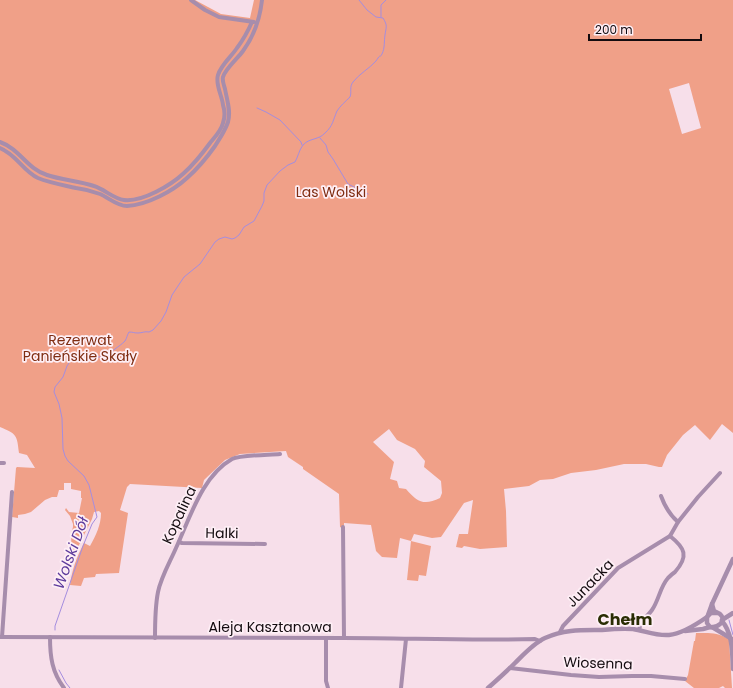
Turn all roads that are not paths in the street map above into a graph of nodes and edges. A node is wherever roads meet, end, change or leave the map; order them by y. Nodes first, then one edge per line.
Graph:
1 (191, 0) edge
2 (262, 0) edge
3 (252, 22) junction
4 (258, 23) junction
5 (0, 142) edge
6 (8, 146) junction
7 (0, 148) edge
8 (6, 151) junction
9 (280, 454) dead end
10 (720, 473) dead end
11 (12, 492) dead end
12 (661, 496) dead end
13 (678, 522) junction
14 (343, 527) dead end
15 (670, 536) junction
16 (179, 542) junction
17 (265, 544) dead end
18 (733, 559) edge
19 (712, 604) junction
20 (733, 613) edge
21 (708, 616) junction
22 (720, 617) junction
23 (711, 627) junction
24 (638, 630) junction
25 (681, 631) junction
26 (560, 632) junction
27 (1, 637) edge
28 (50, 637) junction
29 (155, 638) junction
30 (326, 638) junction
31 (344, 638) junction
32 (406, 639) junction
33 (732, 640) edge
34 (540, 641) junction
35 (510, 668) junction
36 (733, 669) edge
37 (685, 679) dead end
38 (64, 688) edge
39 (328, 688) edge
40 (401, 688) edge
41 (488, 688) edge

1 - 3 street
2 - 4 street
3 - 4 street
3 - 6 street
4 - 8 street
5 - 6 street
6 - 8 street
7 - 8 street
9 - 16 street, Kopalina
10 - 13 street, Junacka
11 - 27 street
12 - 13 street
13 - 15 street, Junacka
14 - 31 street
15 - 24 street
15 - 26 street, Junacka
16 - 17 street, Halki
16 - 29 street, Kopalina
18 - 19 street
19 - 21 street
19 - 22 street
20 - 22 street
21 - 22 street
21 - 23 street
21 - 25 street
22 - 23 street
22 - 33 street
23 - 25 street
23 - 33 street
24 - 25 street
24 - 26 street
26 - 34 street, Junacka
27 - 28 street, Aleja Kasztanowa
28 - 29 street, Aleja Kasztanowa
28 - 38 street
29 - 30 street, Aleja Kasztanowa
30 - 31 street, Aleja Kasztanowa
30 - 39 street
31 - 32 street, Aleja Kasztanowa
32 - 34 street, Aleja Kasztanowa
32 - 40 street
33 - 36 street
34 - 35 street, Junacka
35 - 37 street, Wiosenna
35 - 41 street, Junacka

